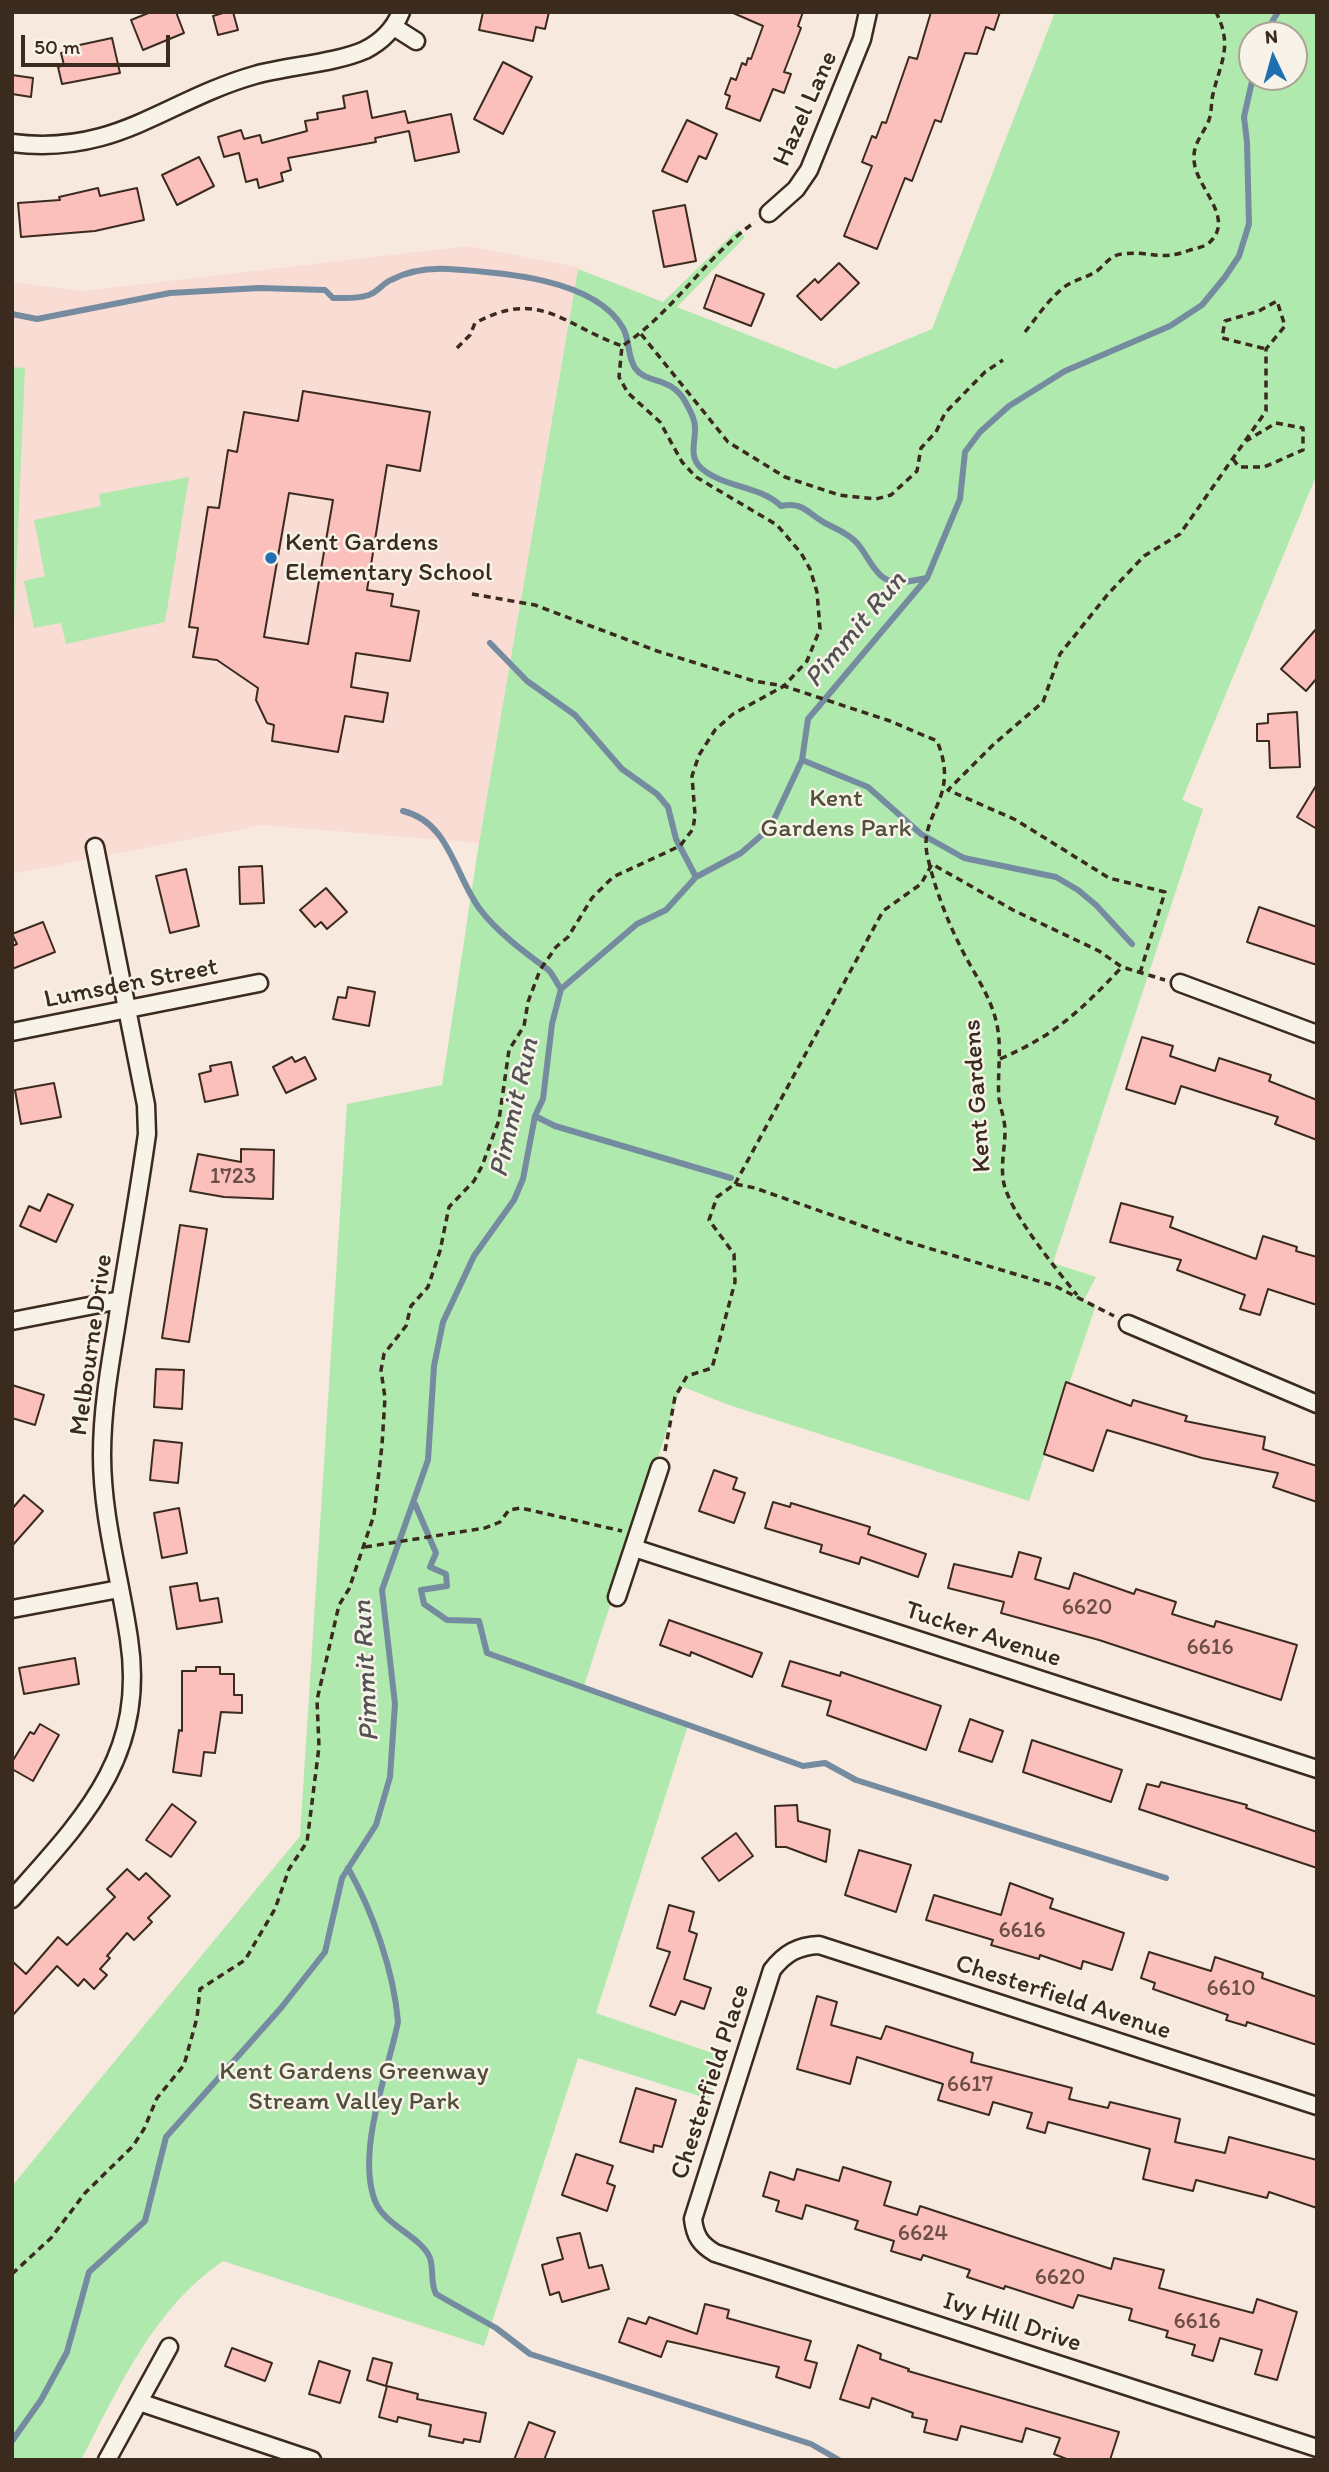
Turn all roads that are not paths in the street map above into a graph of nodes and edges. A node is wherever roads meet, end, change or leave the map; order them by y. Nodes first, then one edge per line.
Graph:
1 (869, 12) edge
2 (397, 19) edge
3 (416, 41) dead end
4 (12, 143) edge
5 (769, 213) road end
6 (95, 847) dead end
7 (259, 983) dead end
8 (1180, 983) road end
9 (128, 1009) junction
10 (12, 1032) edge
11 (1317, 1034) edge
12 (120, 1300) junction
13 (12, 1321) edge
14 (1128, 1324) road end
15 (1317, 1404) edge
16 (660, 1467) road end
17 (635, 1542) junction
18 (119, 1589) junction
19 (617, 1597) dead end
20 (12, 1609) edge
21 (1317, 1769) edge
22 (12, 1899) edge
23 (785, 1934) dead end
24 (793, 1950) junction
25 (1317, 2106) edge
26 (689, 2240) joint
27 (169, 2347) dead end
28 (139, 2402) junction
29 (1317, 2448) edge
30 (107, 2460) edge
31 (312, 2460) edge

1 - 5 street, Hazel Lane
2 - 3 street
2 - 4 street
6 - 9 street, Melbourne Drive
7 - 9 street, Lumsden Street
8 - 11 street
9 - 10 street, Lumsden Street
9 - 12 street, Melbourne Drive
12 - 13 street
12 - 18 street, Melbourne Drive
14 - 15 street
16 - 17 street
17 - 19 street
17 - 21 street, Tucker Avenue
18 - 20 street
18 - 22 street, Melbourne Drive
23 - 24 street
24 - 25 street, Chesterfield Avenue
24 - 26 street, Chesterfield Place
26 - 29 street, Ivy Hill Drive
27 - 28 street
28 - 30 street
28 - 31 street

